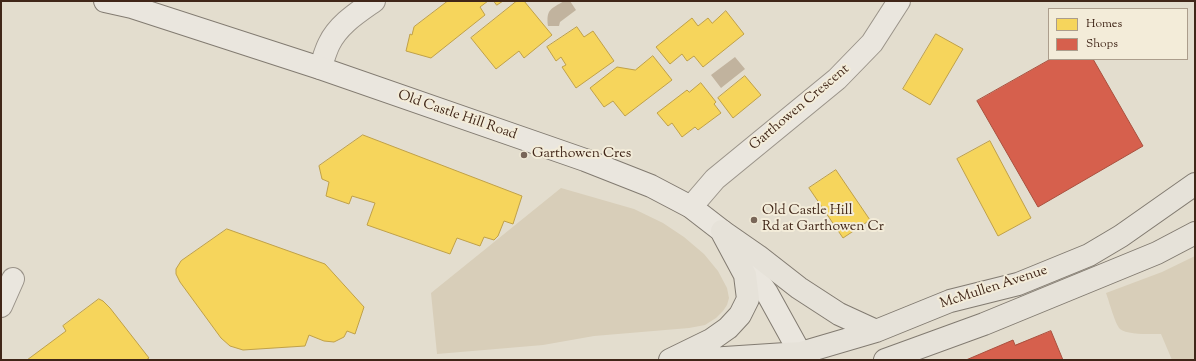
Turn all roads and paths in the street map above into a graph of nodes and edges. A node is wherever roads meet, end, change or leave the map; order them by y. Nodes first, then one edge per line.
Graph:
1 (105, 1) edge
2 (374, 1) edge
3 (899, 1) edge
4 (320, 68) junction
5 (1195, 184) edge
6 (691, 207) junction
7 (722, 231) junction
8 (1195, 233) edge
9 (13, 279) dead end
10 (1, 306) edge
11 (876, 331) junction
12 (802, 356) edge
13 (670, 360) edge
14 (694, 360) edge
15 (885, 360) edge

1 - 4 street, Old Castle Hill Road
2 - 4 street
3 - 6 street, Garthowen Crescent
4 - 6 street, Old Castle Hill Road
5 - 11 main road, McMullen Avenue
6 - 7 street, Old Castle Hill Road
7 - 11 main road
7 - 12 street, Old Castle Hill Road
7 - 13 main road
8 - 15 main road, McMullen Avenue
9 - 10 street
11 - 12 main road, McMullen Avenue
12 - 14 main road, McMullen Avenue

